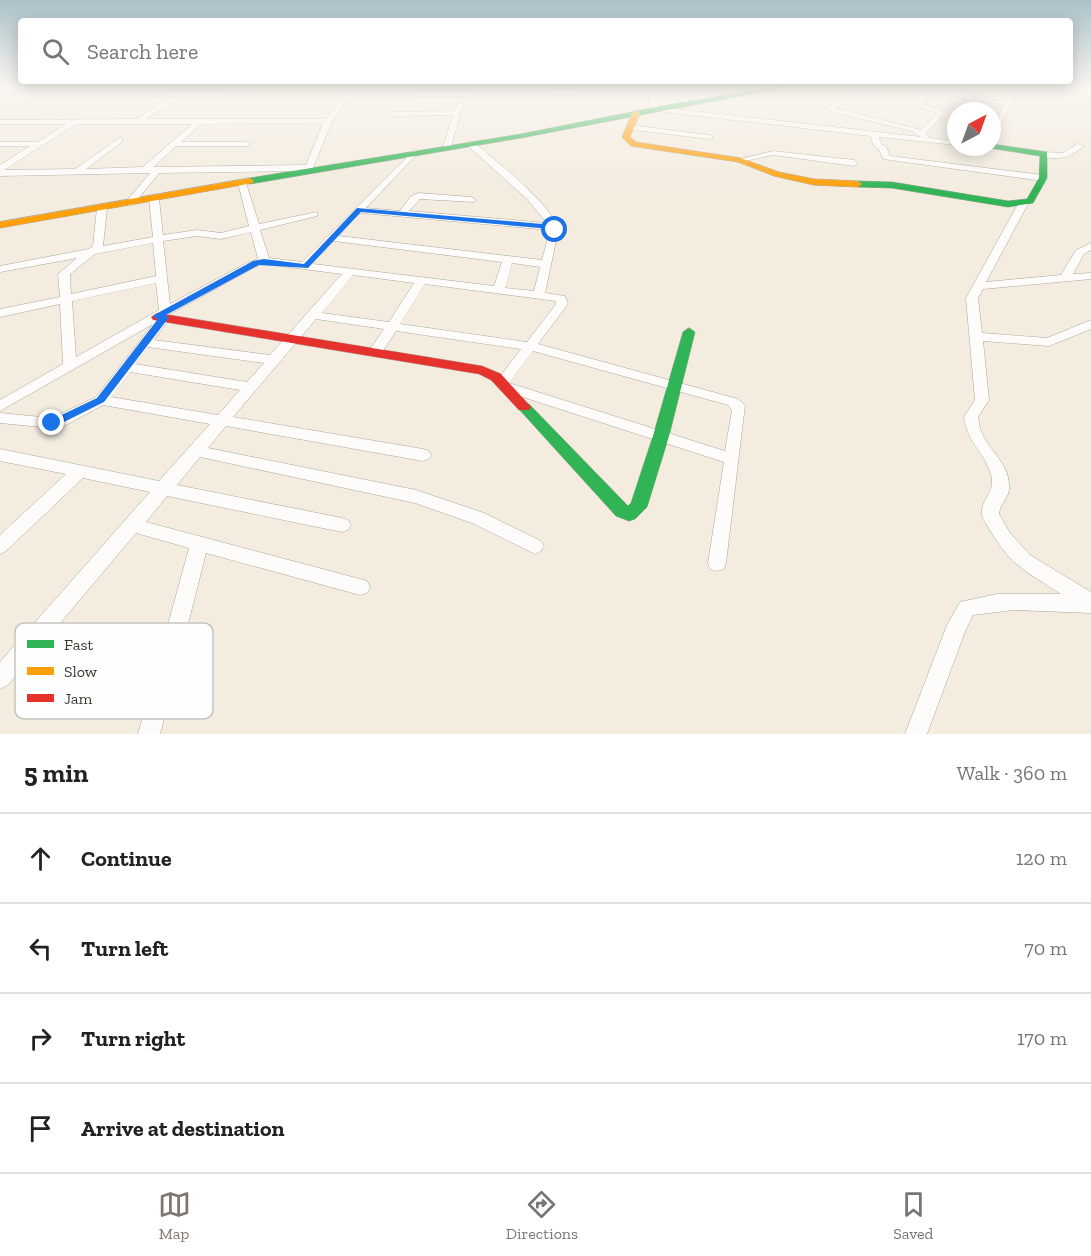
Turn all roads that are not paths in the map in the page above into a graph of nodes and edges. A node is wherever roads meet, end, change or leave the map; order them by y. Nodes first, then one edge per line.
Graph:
1 (455, 120) edge
2 (603, 120) edge
3 (633, 120) edge
4 (757, 120) edge
5 (871, 120) edge
6 (934, 120) edge
7 (139, 121) joint
8 (328, 121) joint
9 (0, 122) edge
10 (19, 122) junction
11 (76, 122) junction
12 (198, 122) junction
13 (809, 126) junction
14 (630, 127) junction
15 (0, 132) edge
16 (922, 133) junction
17 (875, 134) junction
18 (807, 137) dead end
19 (710, 138) dead end
20 (119, 140) dead end
21 (927, 140) junction
22 (947, 142) edge
23 (0, 144) edge
24 (42, 144) junction
25 (174, 144) junction
26 (247, 144) dead end
27 (471, 144) junction
28 (1080, 146) dead end
29 (447, 147) junction
30 (1001, 147) edge
31 (414, 152) junction
32 (1044, 154) junction
33 (740, 160) junction
34 (854, 163) dead end
35 (145, 170) junction
36 (157, 170) junction
37 (308, 170) junction
38 (0, 171) edge
39 (78, 171) junction
40 (1043, 178) junction
41 (242, 183) junction
42 (478, 189) dead end
43 (154, 199) junction
44 (471, 200) junction
45 (130, 203) junction
46 (1023, 204) junction
47 (102, 208) junction
48 (359, 210) junction
49 (314, 214) dead end
50 (402, 214) junction
51 (460, 219) junction
52 (0, 225) edge
53 (554, 227) junction
54 (255, 230) junction
55 (332, 238) junction
56 (158, 239) junction
57 (1091, 246) edge
58 (96, 250) junction
59 (507, 260) junction
60 (264, 261) junction
61 (546, 264) junction
62 (305, 266) junction
63 (0, 269) edge
64 (350, 272) junction
65 (1091, 276) edge
66 (162, 278) junction
67 (1065, 278) junction
68 (422, 280) junction
69 (978, 286) junction
70 (499, 289) junction
71 (539, 294) junction
72 (66, 299) junction
73 (0, 313) edge
74 (313, 315) junction
75 (162, 316) junction
76 (1091, 324) edge
77 (392, 325) junction
78 (689, 332) dead end
79 (294, 337) junction
80 (978, 337) junction
81 (145, 343) junction
82 (531, 346) junction
83 (376, 351) junction
84 (274, 360) junction
85 (70, 365) junction
86 (125, 367) junction
87 (504, 385) junction
88 (675, 385) junction
89 (250, 387) junction
90 (101, 400) junction
91 (0, 406) edge
92 (0, 418) edge
93 (222, 420) junction
94 (661, 436) junction
95 (196, 451) junction
96 (0, 455) edge
97 (423, 455) dead end
98 (732, 459) junction
99 (80, 471) junction
100 (164, 488) junction
101 (131, 525) junction
102 (342, 525) dead end
103 (199, 544) junction
104 (0, 546) edge
105 (535, 546) dead end
106 (717, 563) dead end
107 (360, 587) dead end
108 (1091, 603) edge
109 (47, 623) edge
110 (178, 623) edge
111 (15, 660) edge
112 (0, 678) edge
113 (153, 719) edge
114 (149, 734) edge
115 (916, 734) edge

1 - 29 street
2 - 27 street
3 - 14 street
4 - 13 street
5 - 16 street
6 - 16 street
7 - 11 street
7 - 12 street
8 - 12 street
8 - 37 street
9 - 10 street
10 - 11 street
10 - 15 street
11 - 24 street
12 - 25 street
13 - 17 street
13 - 18 street
14 - 19 street
14 - 33 street
16 - 21 street
17 - 21 street
17 - 40 street
20 - 39 street
21 - 22 street
23 - 24 street
24 - 38 street
25 - 26 street
25 - 35 street
27 - 29 street
27 - 53 street
28 - 32 street
29 - 31 street
30 - 32 street
31 - 37 street
31 - 48 street
32 - 40 street
33 - 34 street
33 - 46 street
35 - 36 street
35 - 39 street
36 - 37 street
36 - 45 street
37 - 41 street
38 - 39 street
40 - 46 street
41 - 43 street
41 - 54 street
42 - 44 street
43 - 45 street
43 - 56 street
44 - 50 street
44 - 51 street
45 - 47 street
46 - 69 street
47 - 52 street
47 - 58 street
48 - 50 street
48 - 55 street
49 - 54 street
50 - 51 street
51 - 53 street
53 - 61 street
54 - 56 street
54 - 60 street
55 - 59 street
55 - 62 street
56 - 58 street
56 - 66 street
57 - 67 street
58 - 63 street
58 - 72 street
59 - 61 street
59 - 70 street
60 - 62 street
60 - 75 street
61 - 71 street
62 - 64 street
64 - 68 street
64 - 74 street
65 - 67 street
66 - 72 street
66 - 75 street
67 - 69 street
68 - 70 street
68 - 77 street
69 - 80 street
70 - 71 street
71 - 82 street
72 - 73 street
72 - 85 street
74 - 77 street
74 - 79 street
75 - 79 street
75 - 81 street
75 - 85 street
76 - 80 street
77 - 82 street
77 - 83 street
78 - 88 street
79 - 83 street
79 - 84 street
80 - 108 street
81 - 84 street
81 - 86 street
82 - 87 street
82 - 88 street
83 - 87 street
84 - 89 street
85 - 91 street
86 - 89 street
86 - 90 street
87 - 94 street
87 - 94 street
88 - 94 street
88 - 98 street
89 - 93 street
90 - 92 street
90 - 93 street
93 - 95 street
93 - 97 street
94 - 98 street
95 - 100 street
95 - 105 street
96 - 99 street
98 - 106 street
99 - 100 street
99 - 104 street
100 - 101 street
100 - 102 street
101 - 103 street
101 - 109 street
103 - 107 street
103 - 110 street
108 - 115 street
111 - 112 street
113 - 114 street

